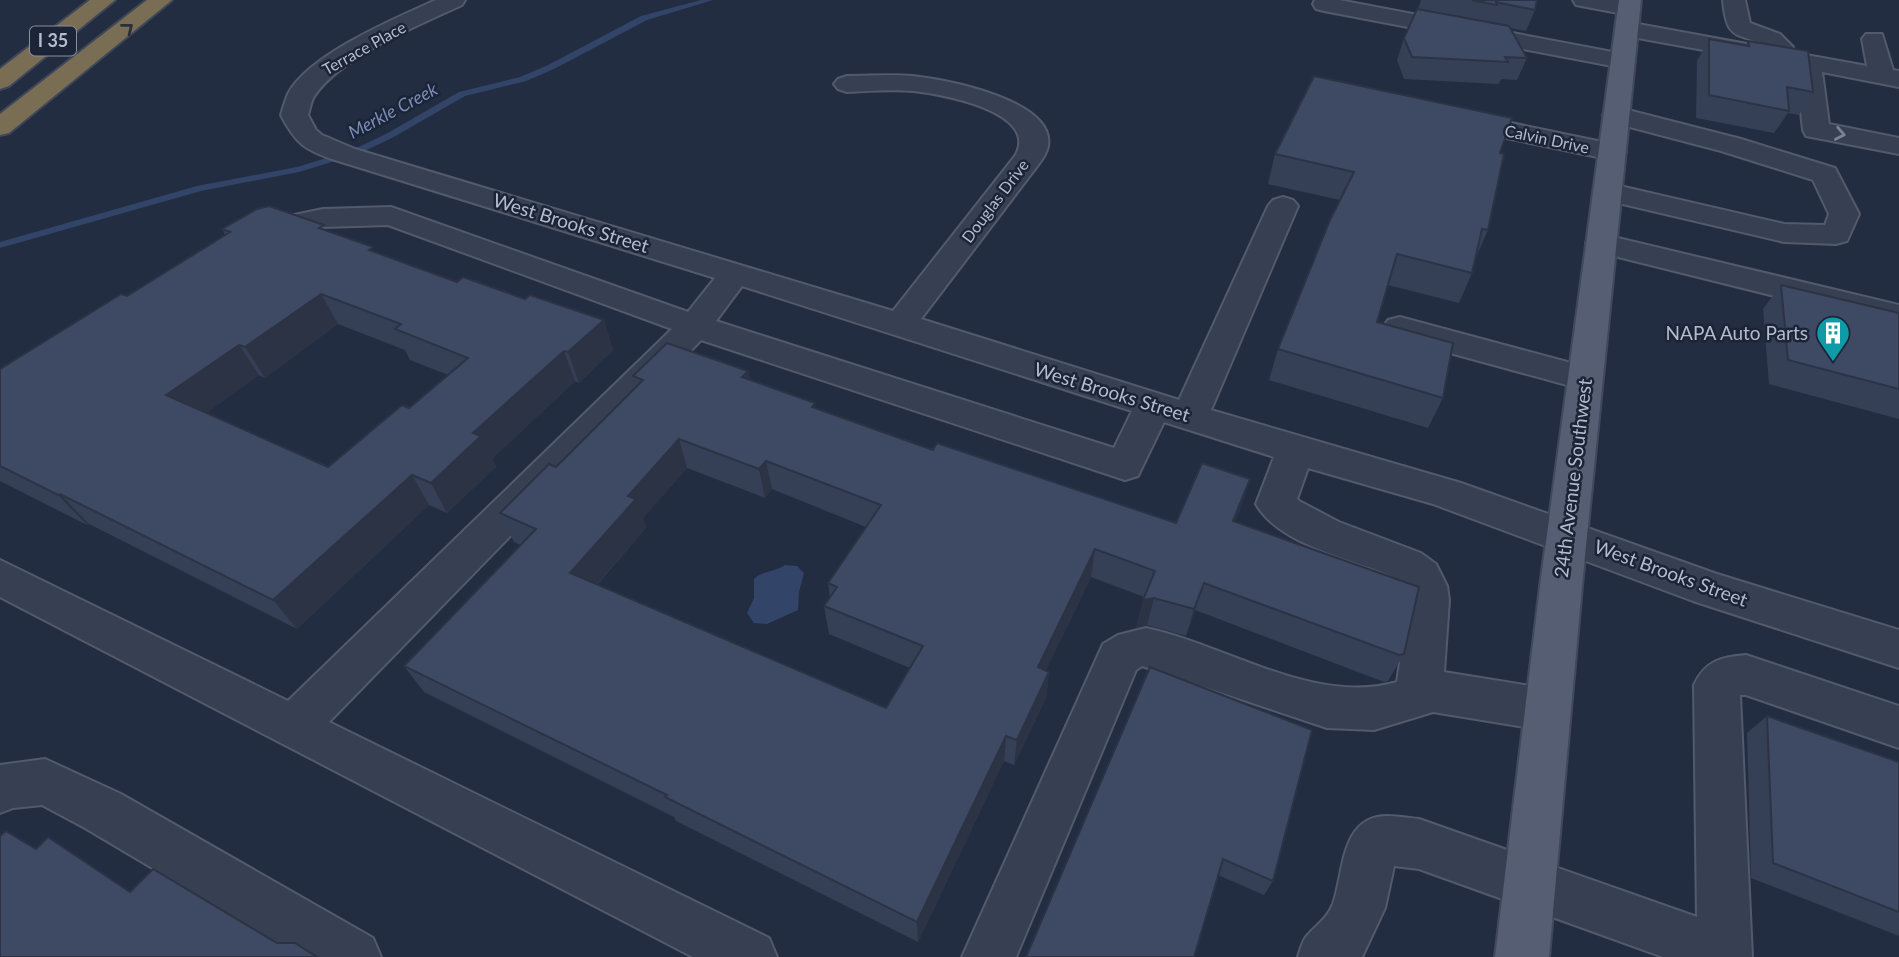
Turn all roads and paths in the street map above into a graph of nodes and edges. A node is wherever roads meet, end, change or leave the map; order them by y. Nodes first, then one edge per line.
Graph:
1 (103, 0) edge
2 (161, 0) edge
3 (454, 0) edge
4 (1584, 0) edge
5 (1734, 0) edge
6 (1324, 4) dead end
7 (1629, 12) edge
8 (1874, 39) dead end
9 (0, 51) edge
10 (94, 54) junction
11 (1781, 57) junction
12 (1623, 61) junction
13 (1808, 62) junction
14 (1891, 77) edge
15 (0, 81) edge
16 (847, 84) dead end
17 (1616, 115) junction
18 (1440, 116) edge
19 (0, 127) edge
20 (0, 139) edge
21 (321, 145) joint
22 (1899, 146) edge
23 (1612, 152) junction
24 (444, 184) junction
25 (1607, 192) junction
26 (1283, 206) dead end
27 (391, 216) junction
28 (240, 242) edge
29 (1601, 243) junction
30 (734, 273) junction
31 (1899, 316) edge
32 (900, 324) junction
33 (695, 326) junction
34 (1400, 328) edge
35 (1585, 379) junction
36 (1153, 405) junction
37 (1190, 417) junction
38 (1295, 450) junction
39 (1567, 535) junction
40 (0, 578) edge
41 (1899, 649) edge
42 (1417, 698) junction
43 (1548, 707) junction
44 (293, 727) junction
45 (1899, 727) edge
46 (0, 790) edge
47 (1530, 882) junction
48 (354, 957) edge
49 (750, 957) edge
50 (989, 957) edge
51 (1325, 957) edge
52 (1521, 957) edge
53 (1725, 957) edge

1 - 9 highway
1 - 15 highway, I 35
10 -> 2 highway, I 35
3 - 21 street, Terrace Place
4 - 7 street
5 - 11 street
6 - 12 street
7 - 11 street
7 - 12 main road, 24th Avenue Southwest
8 - 14 street
10 - 19 highway, I 35
10 - 20 highway
11 - 13 street
12 - 17 main road, 24th Avenue Southwest
13 - 14 street
13 -> 22 street
16 - 32 street, Douglas Drive
17 - 23 main road, 24th Avenue Southwest
17 - 25 street
18 - 23 street, Calvin Drive
21 - 24 street, West Brooks Street
23 - 25 main road, 24th Avenue Southwest
24 - 27 street
24 - 30 street, West Brooks Street
25 - 29 main road, 24th Avenue Southwest
26 - 37 street
27 - 28 street
27 - 33 street
29 - 31 street
29 - 35 main road, 24th Avenue Southwest
30 - 32 street, West Brooks Street
30 - 33 street
32 - 36 street, West Brooks Street
33 - 36 street
33 - 44 street
34 - 35 street
35 - 39 main road, 24th Avenue Southwest
36 - 37 street, West Brooks Street
37 - 38 street, West Brooks Street
38 - 39 street, West Brooks Street
38 - 42 street
39 - 41 street, West Brooks Street
39 - 43 main road, 24th Avenue Southwest
40 - 44 street
42 - 43 street
42 - 50 street
43 - 47 main road, 24th Avenue Southwest
44 - 49 street
45 - 53 street
46 - 48 street
47 - 51 street
47 - 52 main road, 24th Avenue Southwest
47 - 53 street

